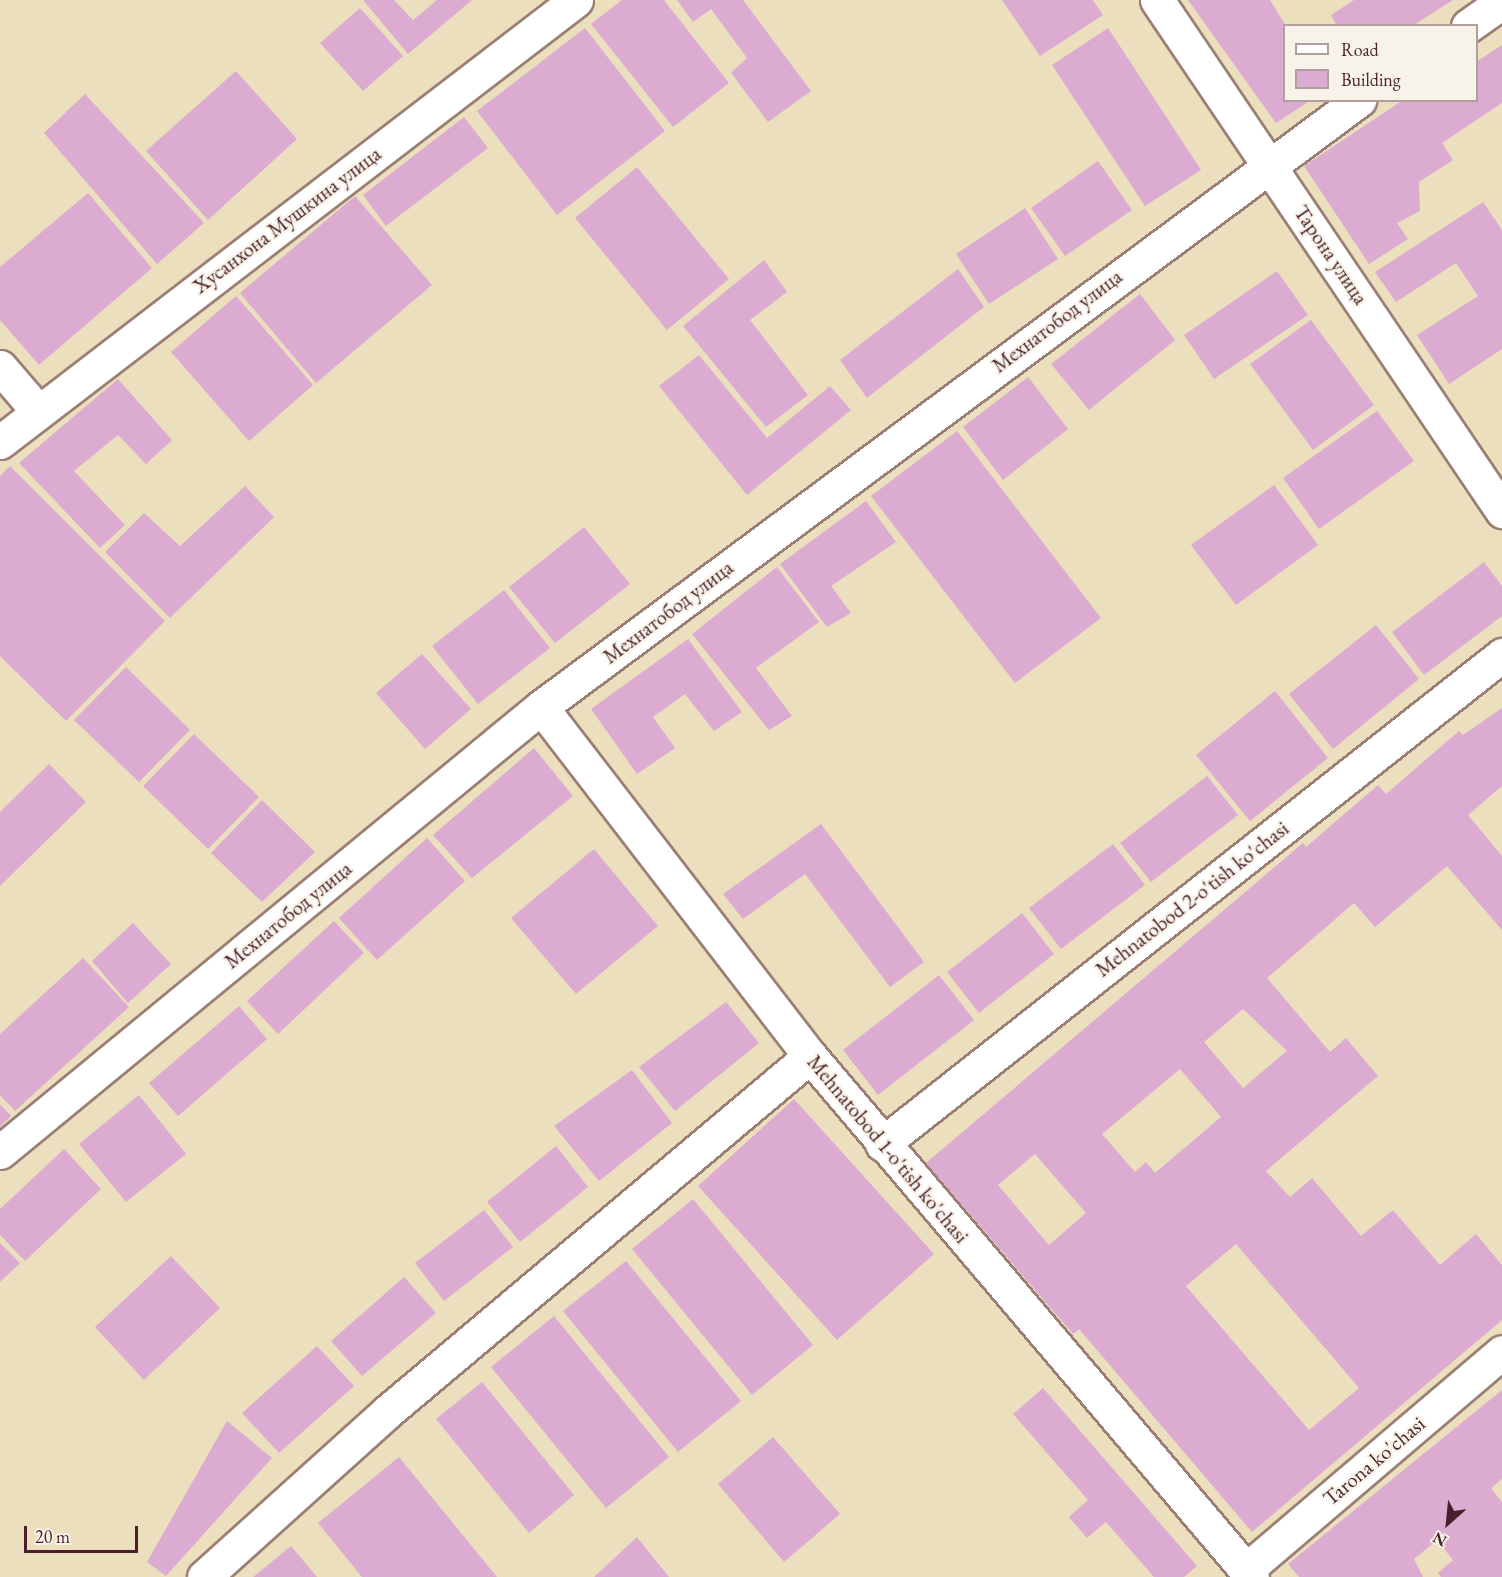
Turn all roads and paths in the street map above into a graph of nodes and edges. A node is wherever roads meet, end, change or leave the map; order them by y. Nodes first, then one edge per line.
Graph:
1 (576, 0) edge
2 (1156, 0) edge
3 (1502, 2) edge
4 (1471, 24) edge
5 (1356, 102) edge
6 (1269, 162) junction
7 (0, 367) edge
8 (37, 410) junction
9 (0, 442) edge
10 (1502, 511) edge
11 (1502, 655) edge
12 (541, 707) junction
13 (810, 1056) junction
14 (882, 1144) junction
15 (0, 1152) edge
16 (1502, 1352) edge
17 (1249, 1574) edge
18 (204, 1577) edge

1 - 8 street, Хусанхона Мушкина улица
2 - 6 street, Тарона улица
3 - 4 street
5 - 6 street, Мехнатобод улица
6 - 10 street, Тарона улица
6 - 12 street, Мехнатобод улица
7 - 8 street
8 - 9 street, Хусанхона Мушкина улица
11 - 14 street, Mehnatobod 2-o'tish ko'chasi
12 - 13 street, Mehnatobod 1-o'tish ko'chasi
12 - 15 street, Мехнатобод улица
13 - 14 street, Mehnatobod 1-o'tish ko'chasi
13 - 18 street
14 - 17 street, Mehnatobod 1-o'tish ko'chasi
16 - 17 street, Tarona ko'chasi

